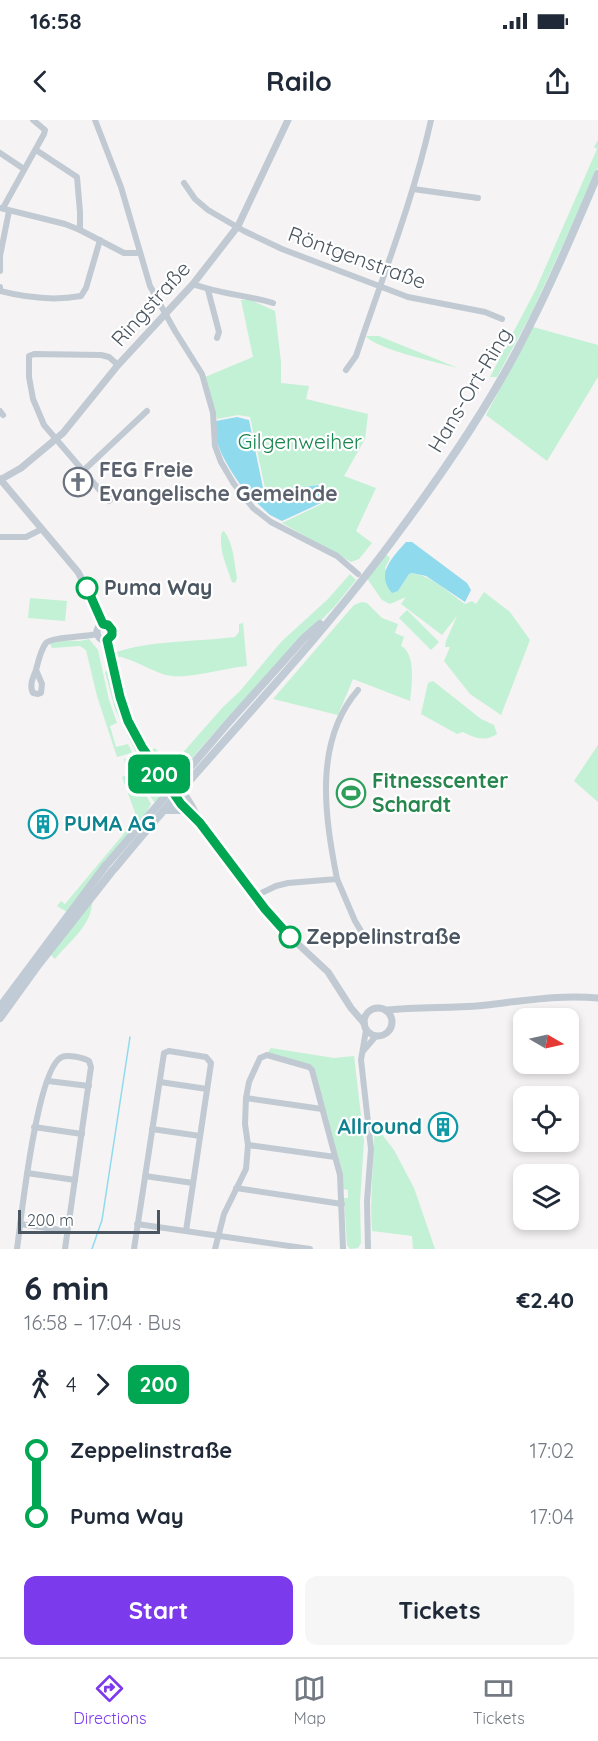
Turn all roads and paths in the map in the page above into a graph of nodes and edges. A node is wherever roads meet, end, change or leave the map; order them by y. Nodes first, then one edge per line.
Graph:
1 (33, 120) edge
2 (95, 120) edge
3 (288, 120) edge
4 (431, 120) edge
5 (36, 150) junction
6 (0, 153) edge
7 (24, 170) junction
8 (598, 174) edge
9 (184, 183) dead end
10 (413, 189) junction
11 (0, 195) edge
12 (477, 198) dead end
13 (7, 199) junction
14 (4, 209) edge
15 (238, 226) junction
16 (80, 230) junction
17 (100, 240) junction
18 (140, 253) junction
19 (0, 271) edge
20 (193, 284) junction
21 (0, 287) edge
22 (380, 287) junction
23 (208, 290) junction
24 (273, 303) dead end
25 (166, 314) junction
26 (502, 319) dead end
27 (217, 338) dead end
28 (118, 365) junction
29 (346, 369) dead end
30 (147, 411) dead end
31 (56, 441) junction
32 (83, 471) junction
33 (0, 480) edge
34 (116, 495) dead end
35 (42, 529) junction
36 (0, 537) edge
37 (363, 573) junction
38 (341, 606) junction
39 (103, 624) junction
40 (97, 634) junction
41 (107, 640) junction
42 (36, 670) dead end
43 (358, 690) dead end
44 (152, 761) junction
45 (189, 768) junction
46 (166, 771) junction
47 (176, 790) junction
48 (162, 807) junction
49 (188, 813) junction
50 (200, 823) junction
51 (111, 867) junction
52 (337, 879) junction
53 (255, 896) junction
54 (364, 936) dead end
55 (598, 998) edge
56 (348, 1002) junction
57 (0, 1007) edge
58 (410, 1008) junction
59 (387, 1010) junction
60 (367, 1014) junction
61 (0, 1018) edge
62 (393, 1019) junction
63 (365, 1026) junction
64 (376, 1036) junction
65 (362, 1053) junction
66 (48, 1081) junction
67 (160, 1082) junction
68 (88, 1086) junction
69 (207, 1089) junction
70 (246, 1098) junction
71 (322, 1109) junction
72 (34, 1127) junction
73 (152, 1129) junction
74 (82, 1134) junction
75 (200, 1136) junction
76 (248, 1145) junction
77 (335, 1157) junction
78 (27, 1173) junction
79 (145, 1176) junction
80 (75, 1180) junction
81 (194, 1183) junction
82 (236, 1188) junction
83 (342, 1204) junction
84 (20, 1224) junction
85 (137, 1224) junction
86 (68, 1231) junction
87 (186, 1231) junction
88 (218, 1236) junction
89 (17, 1249) edge
90 (65, 1249) edge
91 (134, 1249) edge
92 (215, 1249) edge
93 (310, 1249) edge
94 (343, 1249) edge
95 (368, 1249) edge

1 - 5 street
2 - 18 street
3 - 15 street, Ringstraße
4 - 10 street
5 - 7 street
5 - 16 street
6 - 7 street
7 - 13 street
8 - 37 main road, Hans-Ort-Ring
9 - 15 street, Röntgenstraße
10 - 12 street
10 - 22 street
11 - 13 street
13 - 14 street
14 - 16 street
14 - 19 street
15 - 20 street, Ringstraße
15 - 22 street, Röntgenstraße
16 - 17 street
17 - 18 street
17 - 21 street
18 - 25 street
20 - 23 street
20 - 25 street, Ringstraße
22 - 26 street, Röntgenstraße
22 - 29 street
23 - 24 street
23 - 27 street
25 - 28 street, Ringstraße
25 - 37 street
28 - 31 street, Ringstraße
28 - 31 street
30 - 32 street
31 - 32 street
31 - 33 street, Ringstraße
32 - 34 street
33 - 35 street
35 - 36 street
35 - 39 street
37 - 38 main road, Hans-Ort-Ring
38 - 45 main road, Hans-Ort-Ring
38 - 47 main road, Hans-Ort-Ring
39 - 40 street
39 - 41 street
40 - 41 street
40 - 42 street
41 - 44 street
43 - 52 street
44 - 46 street
44 - 47 street
45 - 46 main road
45 - 47 main road, Hans-Ort-Ring
46 - 47 street
47 - 48 main road, Hans-Ort-Ring
47 - 49 street
47 - 50 street
48 - 49 main road
48 - 51 main road, Hans-Ort-Ring
49 - 50 street
50 - 53 street
51 - 57 main road, Hans-Ort-Ring
51 - 61 main road, Hans-Ort-Ring
52 - 53 street
52 - 54 street
53 - 56 street
55 - 58 street
56 - 60 street
56 - 63 street
58 - 59 street
58 - 62 street
59 - 60 street
59 - 62 street
60 - 63 street
62 - 64 street
63 - 64 street
63 - 65 street
64 - 65 street
65 - 95 street
66 - 68 street
66 - 68 street
66 - 72 street
67 - 69 street
67 - 69 street
67 - 73 street
68 - 74 street
69 - 75 street
70 - 71 street
70 - 71 street
70 - 76 street
71 - 77 street
72 - 74 street
72 - 78 street
73 - 75 street
73 - 79 street
74 - 80 street
75 - 81 street
76 - 77 street
76 - 82 street
77 - 83 street
78 - 80 street
78 - 84 street
79 - 81 street
79 - 85 street
80 - 86 street
81 - 87 street
82 - 83 street
82 - 88 street
83 - 94 street
84 - 86 street
84 - 89 street
85 - 87 street
85 - 91 street
86 - 90 street
87 - 88 street
88 - 92 street
88 - 93 street

